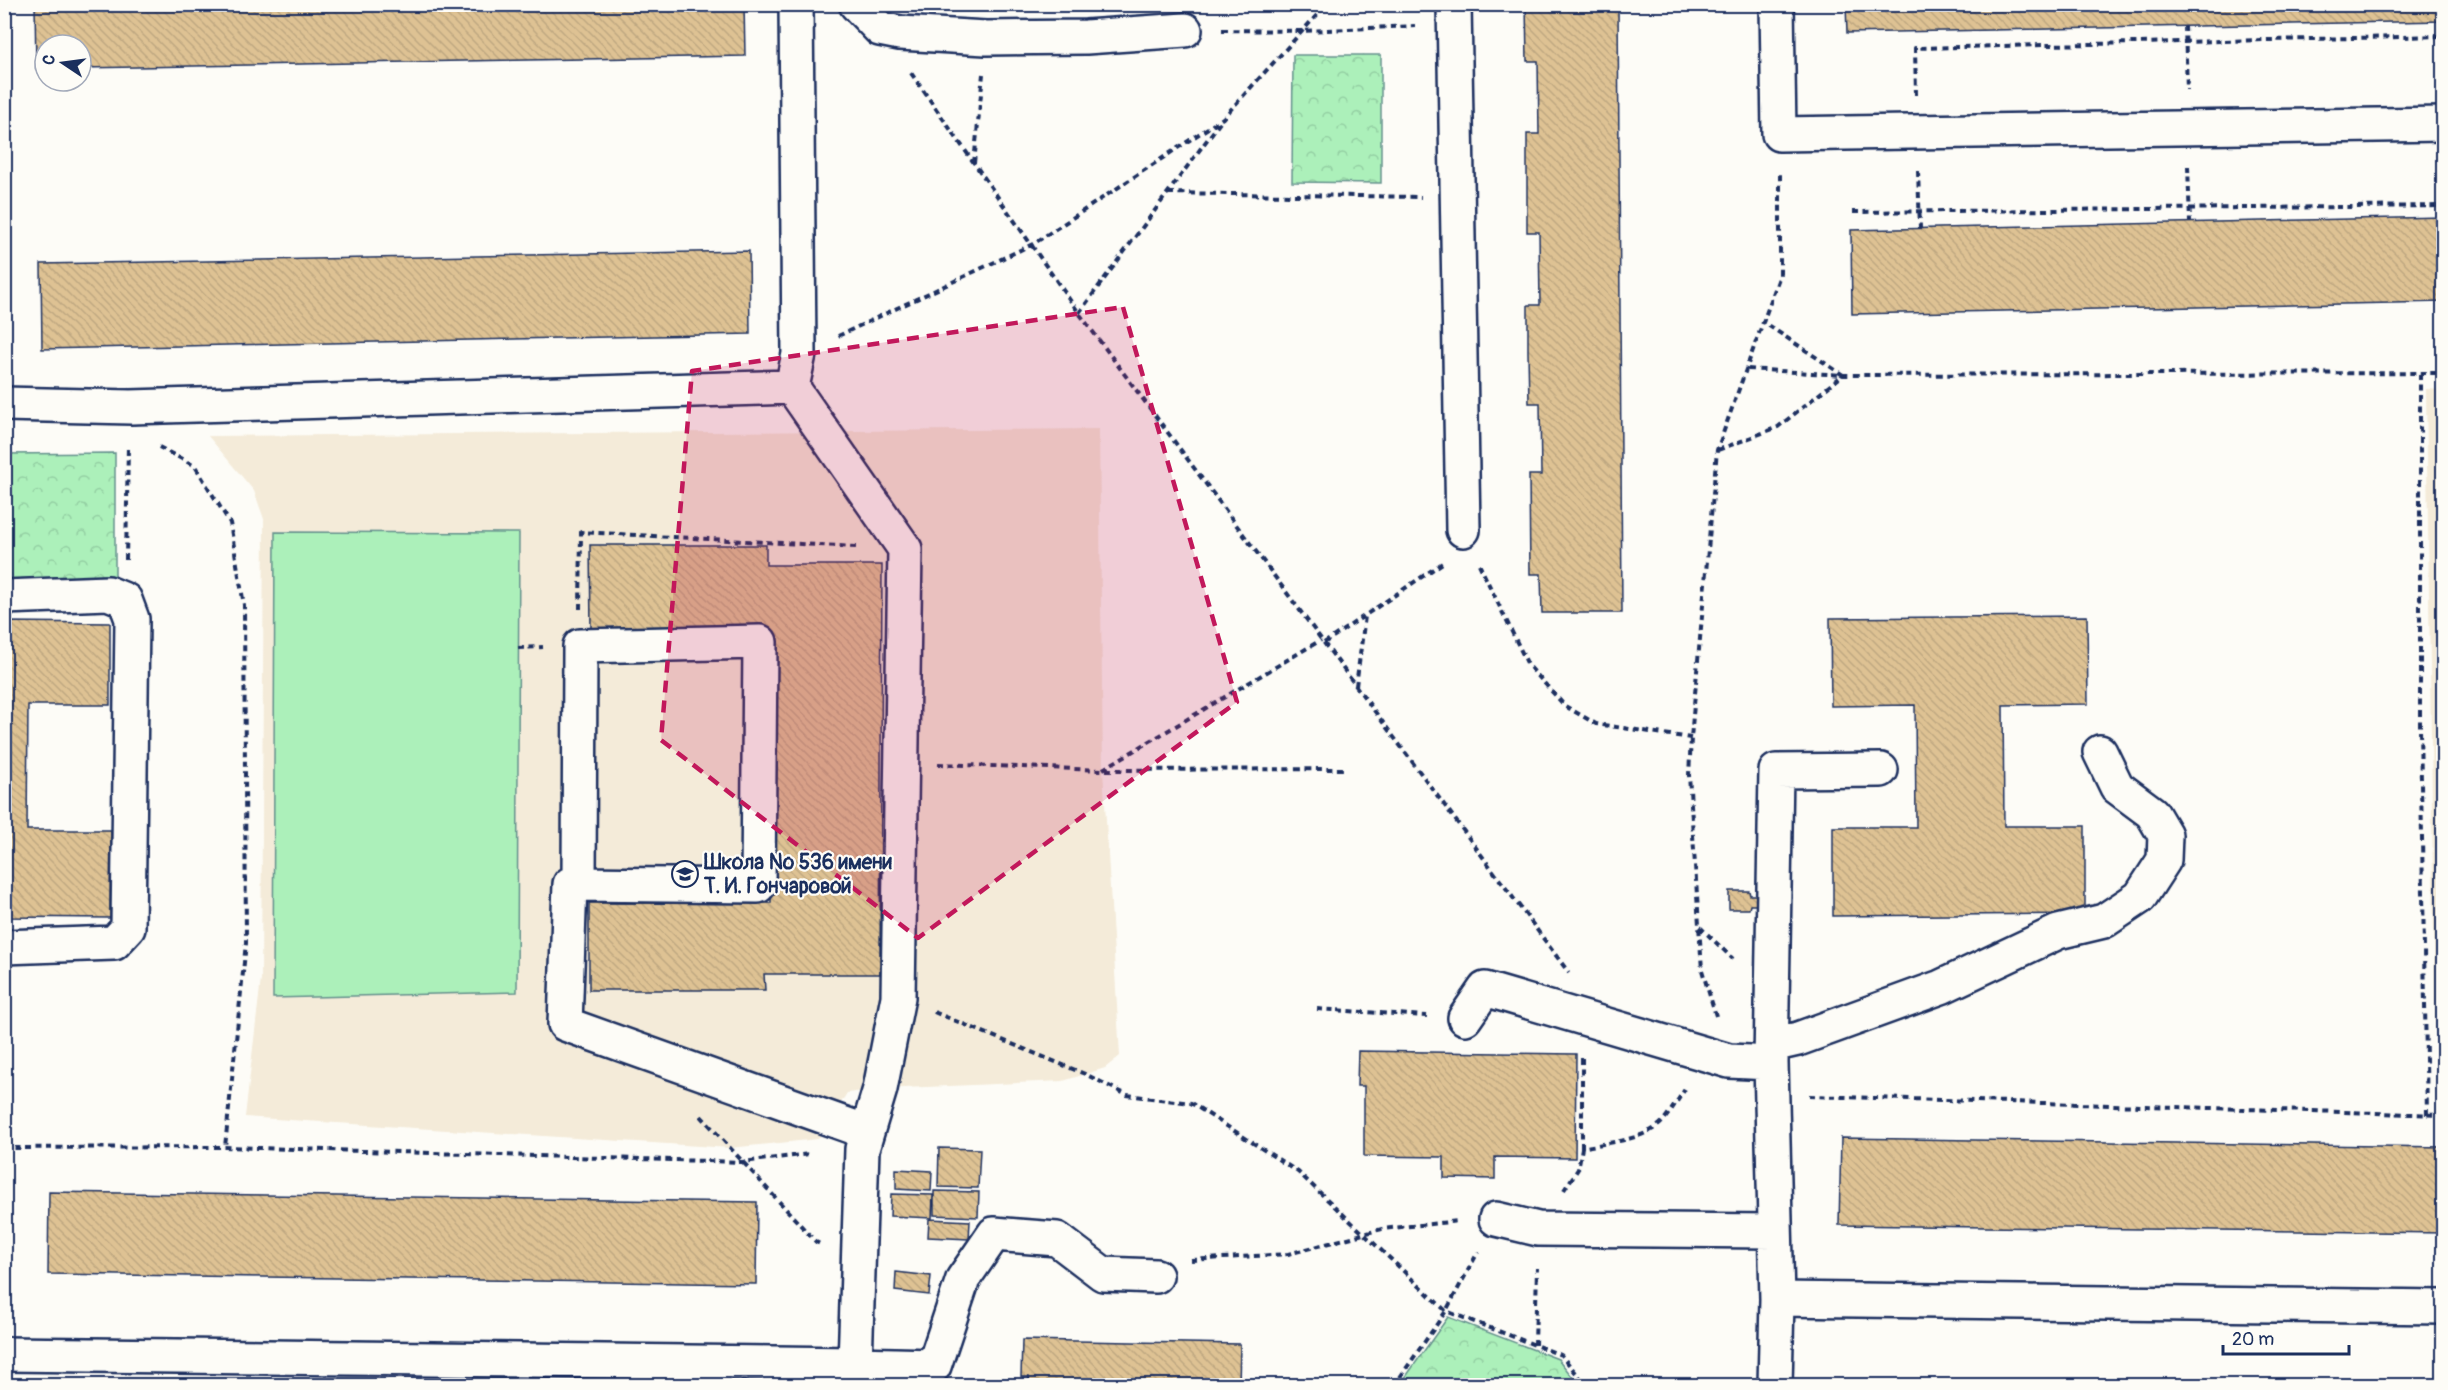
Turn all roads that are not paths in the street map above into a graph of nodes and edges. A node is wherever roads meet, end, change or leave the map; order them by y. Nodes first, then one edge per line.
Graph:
1 (796, 4) edge
2 (856, 4) edge
3 (1777, 4) edge
4 (1454, 14) edge
5 (1185, 30) road end
6 (2444, 124) edge
7 (792, 387) junction
8 (4, 404) edge
9 (1466, 537) road end
10 (4, 597) edge
11 (2100, 752) dead end
12 (1881, 770) dead end
13 (579, 884) junction
14 (4, 947) edge
15 (1465, 1018) road end
16 (1771, 1054) junction
17 (865, 1140) junction
18 (1496, 1219) road end
19 (1773, 1231) junction
20 (1156, 1276) road end
21 (1777, 1299) junction
22 (2444, 1306) edge
23 (4, 1354) edge
24 (854, 1375) edge
25 (1774, 1386) edge

1 - 7 lane
2 - 5 lane
3 - 6 lane
4 - 9 lane
7 - 8 lane
7 - 17 lane
10 - 14 lane
11 - 16 lane
12 - 16 lane
13 - 13 lane
13 - 17 lane
15 - 16 lane
16 - 19 lane
17 - 24 lane
18 - 19 lane
19 - 21 lane
20 - 24 lane
21 - 22 lane
21 - 25 lane
23 - 24 lane

